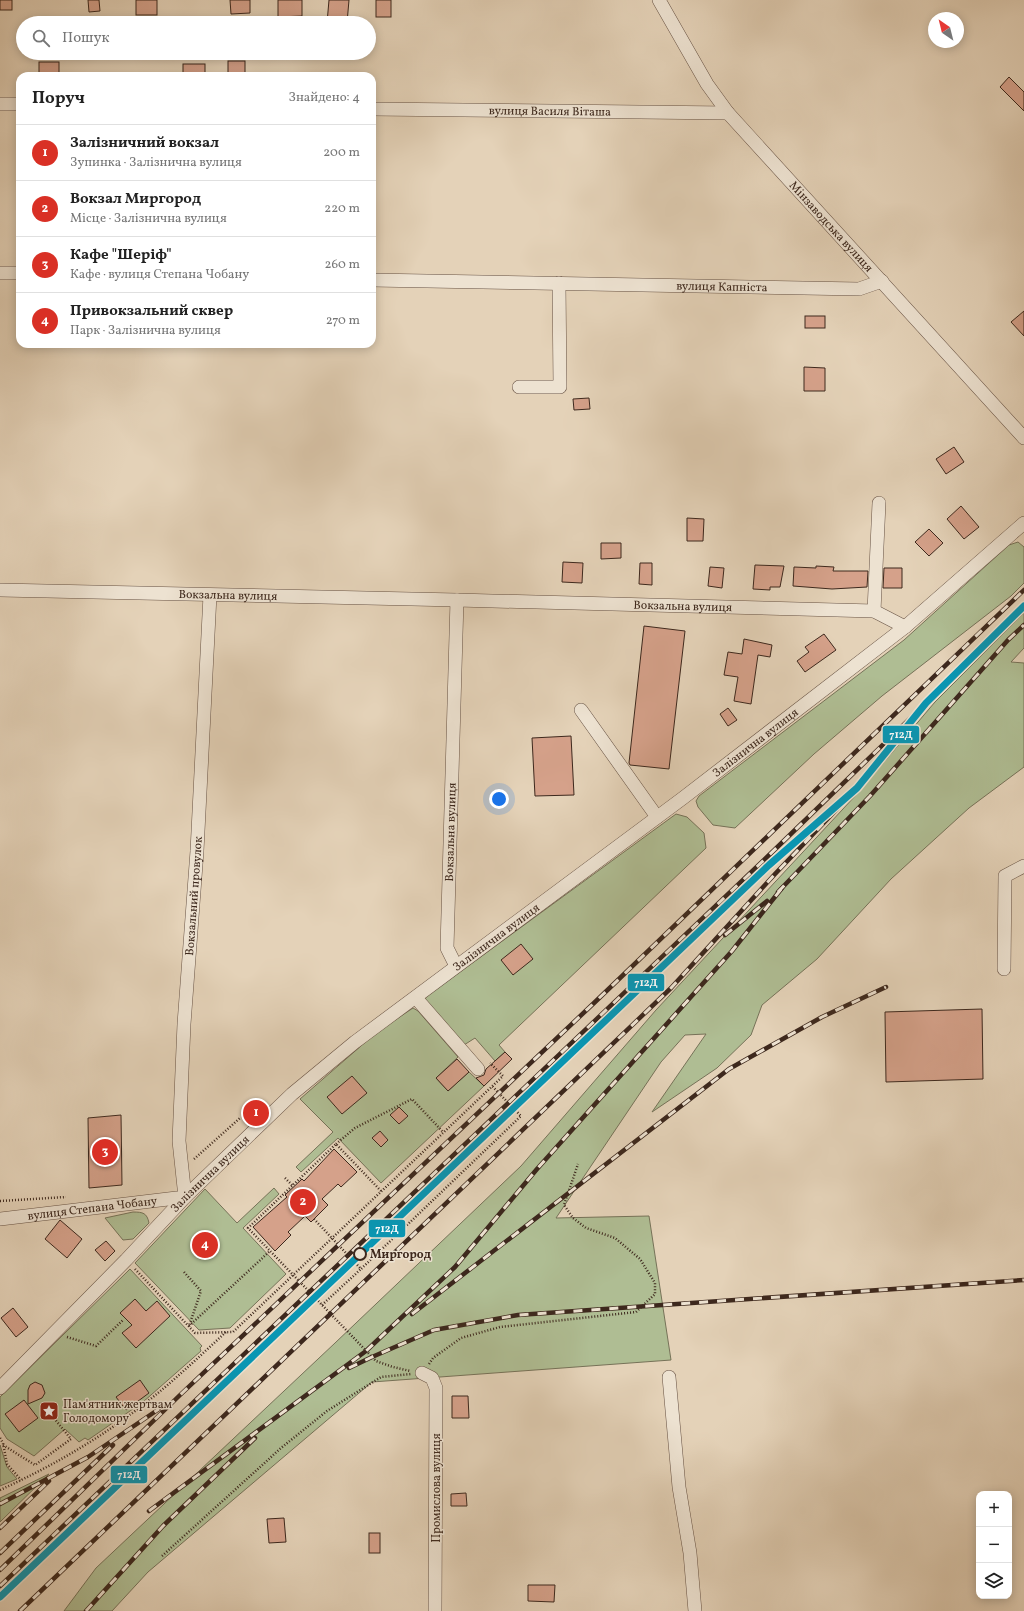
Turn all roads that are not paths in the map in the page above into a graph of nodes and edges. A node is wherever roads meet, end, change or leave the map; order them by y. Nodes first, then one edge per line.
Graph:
1 (660, 0) edge
2 (0, 104) edge
3 (16, 104) edge
4 (376, 109) edge
5 (728, 113) junction
6 (0, 273) edge
7 (16, 273) edge
8 (376, 280) edge
9 (882, 281) junction
10 (560, 283) junction
11 (518, 387) dead end
12 (1024, 438) edge
13 (879, 503) dead end
14 (1022, 528) edge
15 (0, 590) edge
16 (210, 595) junction
17 (457, 600) junction
18 (874, 612) junction
19 (905, 627) junction
20 (581, 710) dead end
21 (657, 817) junction
22 (1024, 866) edge
23 (456, 966) junction
24 (1004, 969) dead end
25 (416, 998) junction
26 (478, 1069) road end
27 (185, 1197) junction
28 (0, 1219) edge
29 (422, 1373) road end
30 (669, 1377) dead end
31 (0, 1388) edge
32 (435, 1611) edge
33 (695, 1611) edge

1 - 5 street, Мінзаводська вулиця
2 - 3 street
4 - 5 street, вулиця Василя Віташа
5 - 9 street, Мінзаводська вулиця
6 - 7 street
8 - 10 street, вулиця Капніста
9 - 10 street, вулиця Капніста
9 - 12 street, Мінзаводська вулиця
10 - 11 street
13 - 18 street
14 - 19 street, Залізнична вулиця
15 - 16 street, Вокзальна вулиця
16 - 17 street, Вокзальна вулиця
16 - 27 street, Вокзальний провулок
17 - 18 street, Вокзальна вулиця
17 - 23 street, Вокзальна вулиця
18 - 19 street, Вокзальна вулиця
19 - 21 street, Залізнична вулиця
20 - 21 street
21 - 23 street, Залізнична вулиця
22 - 24 street
23 - 25 street, Залізнична вулиця
25 - 26 street
25 - 27 street, Залізнична вулиця
27 - 28 street, вулиця Степана Чобану
27 - 31 street, Залізнична вулиця
29 - 32 street, Промислова вулиця
30 - 33 street

